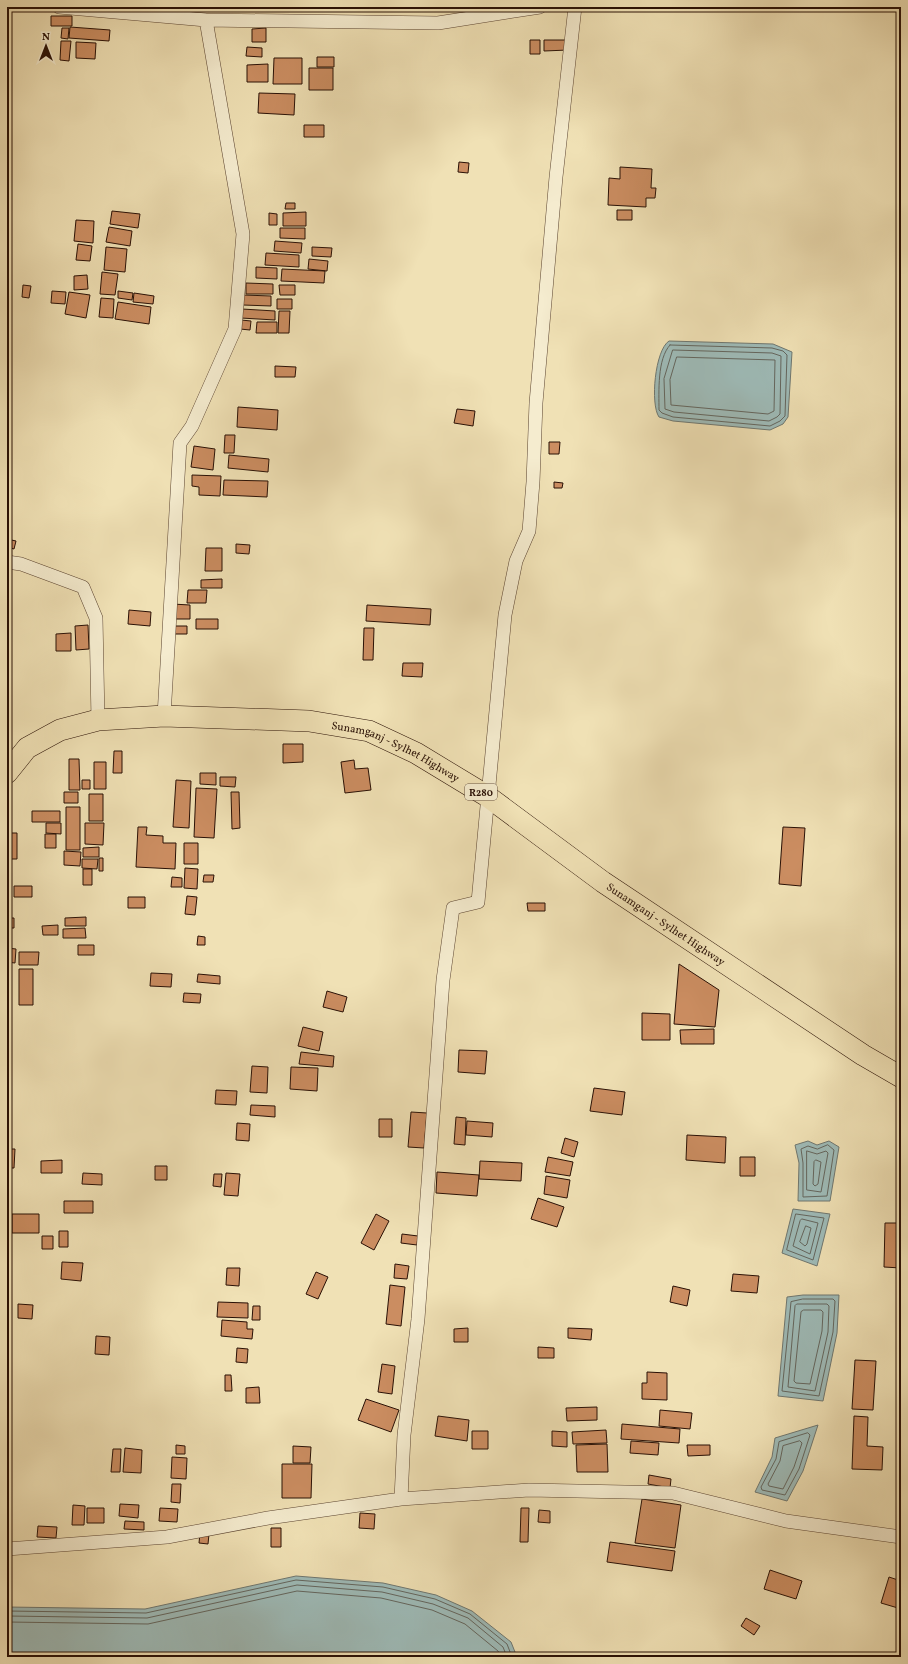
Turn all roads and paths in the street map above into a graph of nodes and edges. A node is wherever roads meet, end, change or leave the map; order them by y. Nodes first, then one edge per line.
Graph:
1 (59, 7) edge
2 (540, 7) edge
3 (575, 7) edge
4 (120, 9) edge
5 (206, 20) junction
6 (7, 562) edge
7 (164, 716) junction
8 (98, 720) junction
9 (7, 773) edge
10 (487, 796) junction
11 (901, 1077) edge
12 (401, 1499) junction
13 (901, 1537) edge
14 (7, 1549) edge

1 - 4 street
2 - 5 street
3 - 10 street
4 - 5 street
5 - 7 street
6 - 8 street
7 - 8 main road, Sunamganj - Sylhet Highway / R280
7 - 10 main road, Sunamganj - Sylhet Highway / R280
8 - 9 main road, Sunamganj - Sylhet Highway / R280
10 - 11 main road, Sunamganj - Sylhet Highway / R280
10 - 12 street
12 - 13 street
12 - 14 street

